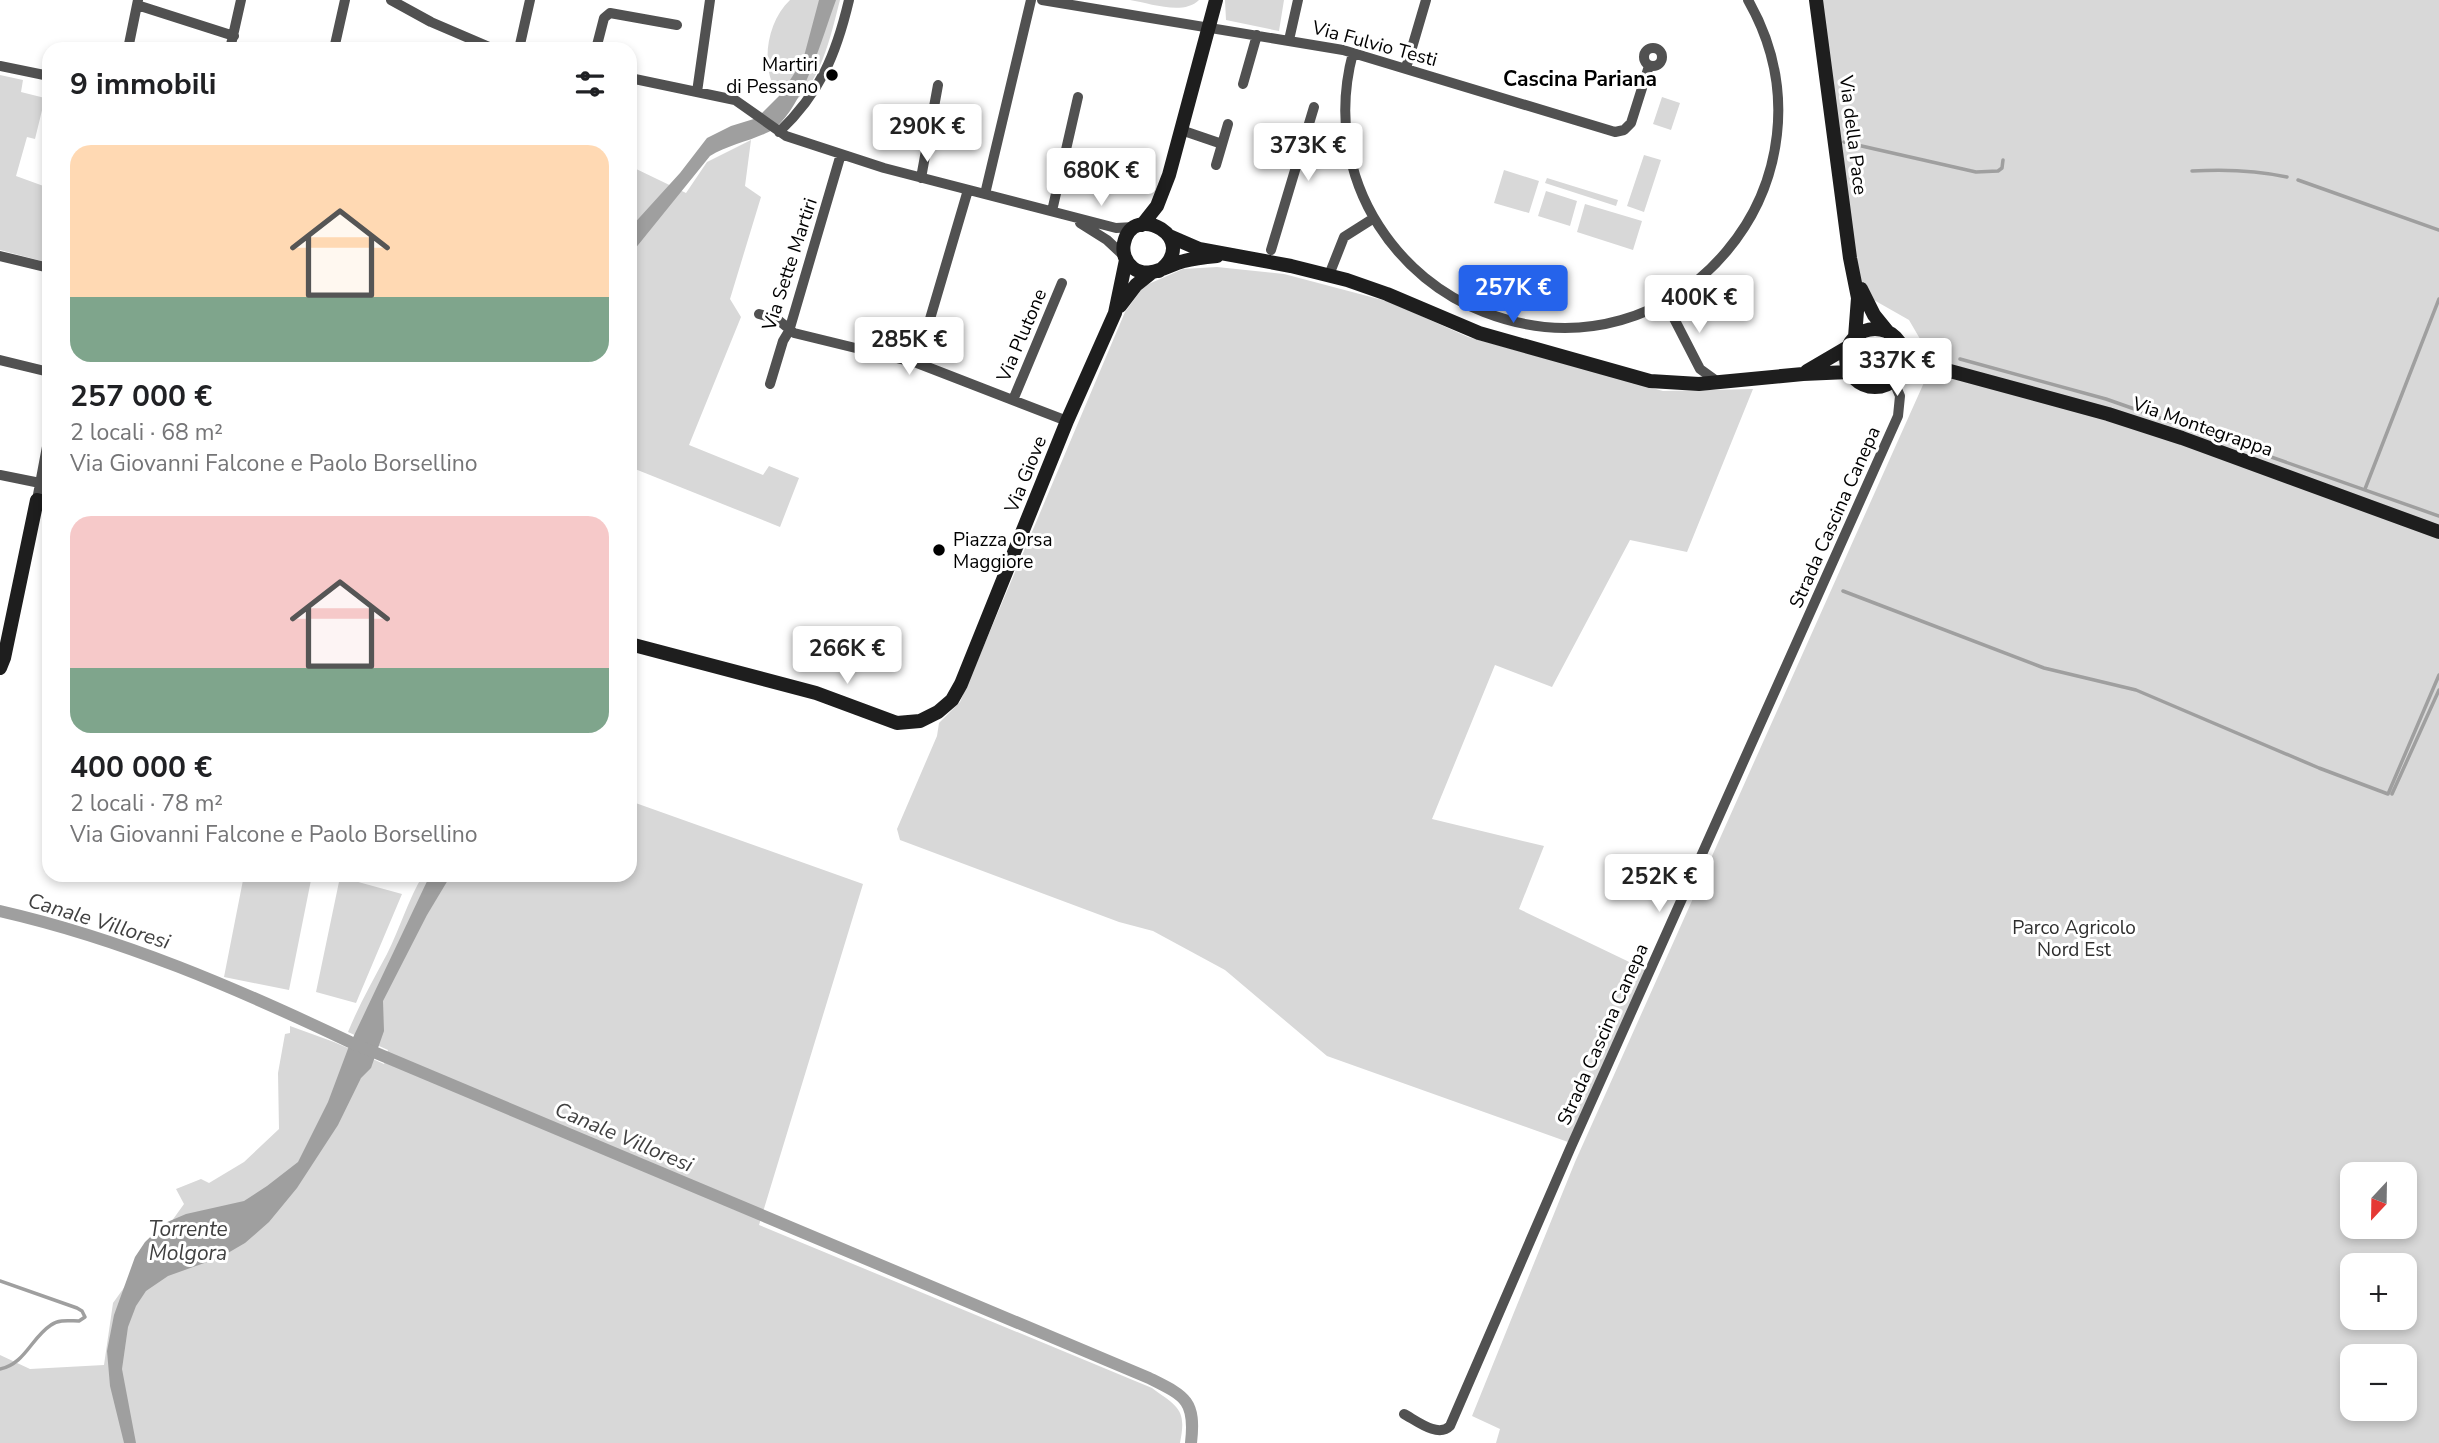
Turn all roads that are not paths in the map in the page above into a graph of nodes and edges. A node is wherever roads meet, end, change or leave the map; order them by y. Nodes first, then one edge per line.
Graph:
1 (242, 0) edge
2 (345, 0) edge
3 (391, 0) edge
4 (530, 0) edge
5 (710, 0) edge
6 (849, 0) edge
7 (1031, 0) edge
8 (1042, 0) edge
9 (1216, 0) edge
10 (1297, 0) edge
11 (1426, 0) edge
12 (1748, 0) edge
13 (1816, 0) edge
14 (138, 2) edge
15 (677, 25) dead end
16 (1209, 27) junction
17 (1258, 35) junction
18 (234, 36) junction
19 (1289, 40) junction
20 (129, 42) edge
21 (232, 42) edge
22 (336, 42) edge
23 (478, 42) edge
24 (521, 42) edge
25 (598, 42) edge
26 (1353, 53) junction
27 (0, 66) edge
28 (1649, 66) dead end
29 (1406, 68) junction
30 (42, 75) edge
31 (637, 79) edge
32 (1242, 84) dead end
33 (938, 85) dead end
34 (697, 92) junction
35 (1078, 97) dead end
36 (1314, 107) dead end
37 (1228, 124) dead end
38 (1181, 130) junction
39 (779, 132) junction
40 (1222, 144) junction
41 (1349, 146) junction
42 (1301, 149) junction
43 (841, 154) junction
44 (1216, 165) dead end
45 (1169, 175) junction
46 (921, 178) junction
47 (968, 191) junction
48 (985, 194) junction
49 (1052, 211) junction
50 (1065, 214) junction
51 (1374, 218) junction
52 (1140, 226) junction
53 (1167, 233) junction
54 (1271, 250) dead end
55 (1232, 255) junction
56 (0, 256) edge
57 (1125, 258) junction
58 (42, 266) edge
59 (1155, 272) junction
60 (1329, 275) junction
61 (1855, 275) junction
62 (1062, 283) dead end
63 (1665, 301) junction
64 (1115, 313) junction
65 (759, 314) dead end
66 (789, 331) junction
67 (1889, 332) junction
68 (1851, 342) junction
69 (1903, 352) junction
70 (0, 360) edge
71 (917, 363) junction
72 (42, 370) edge
73 (1950, 371) junction
74 (1849, 372) junction
75 (1803, 374) junction
76 (1896, 376) junction
77 (1718, 383) junction
78 (770, 384) dead end
79 (1013, 400) junction
80 (1067, 421) junction
81 (42, 473) edge
82 (0, 475) edge
83 (40, 483) junction
84 (42, 495) edge
85 (42, 504) edge
86 (2439, 532) edge
87 (3, 641) edge
88 (637, 646) edge
89 (0, 668) edge
90 (1404, 1414) dead end

1 - 18 street
2 - 22 street
3 - 23 street
4 - 24 street
5 - 34 street
6 - 39 street
7 - 48 street
8 - 16 street, Via Fulvio Testi
9 - 16 street
10 - 19 street
11 - 29 street
12 - 63 street
13 - 61 street, Via della Pace
14 - 18 street
14 - 20 street
15 - 25 street
16 - 17 street, Via Fulvio Testi
16 - 38 street
17 - 19 street, Via Fulvio Testi
17 - 32 street
18 - 21 street
19 - 26 street, Via Fulvio Testi
26 - 29 street, Via Fulvio Testi
26 - 41 street
27 - 30 street
28 - 29 street, Via Fulvio Testi
31 - 34 street
33 - 46 street
34 - 39 street
35 - 49 street
36 - 42 street
37 - 40 street
38 - 40 street
38 - 45 street
39 - 43 street
40 - 44 street
41 - 42 street
41 - 51 street
42 - 54 street
43 - 46 street
43 - 66 street, Via Sette Martiri
45 - 52 street
45 - 53 street
46 - 47 street
47 - 48 street
47 - 71 street
48 - 49 street
49 - 50 street
50 - 52 street
50 - 57 street
51 - 60 street
51 - 63 street
52 - 53 street
52 - 57 street
53 - 55 street
53 - 59 street
55 - 59 street
55 - 60 street
56 - 58 street
57 - 59 street
57 - 64 street, Via Giove
59 - 64 street, Via Giove
60 - 77 street
61 - 67 street, Via della Pace
61 - 68 street, Via della Pace
62 - 79 street, Via Plutone
63 - 77 street
64 - 80 street, Via Giove
65 - 66 street
66 - 71 street
66 - 78 street, Via Sette Martiri
67 - 68 street
67 - 69 street
68 - 74 street
68 - 75 street
69 - 73 street, Via Montegrappa
69 - 76 street
70 - 72 street
71 - 79 street
73 - 76 street, Via Montegrappa
73 - 86 street, Via Montegrappa
74 - 75 street
74 - 76 street
75 - 77 street
76 - 90 street, Strada Cascina Canepa
79 - 80 street
80 - 88 street, Via Giove
81 - 83 street
82 - 83 street
83 - 84 street
85 - 87 street
87 - 89 street

